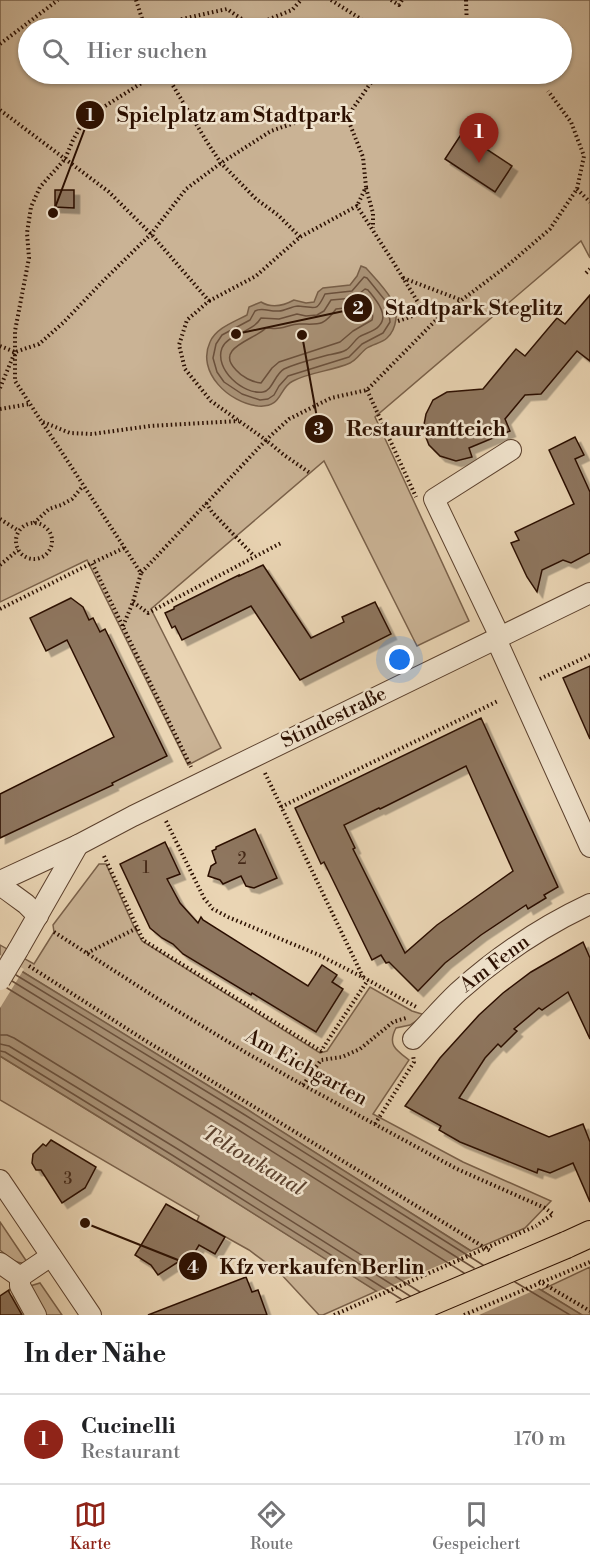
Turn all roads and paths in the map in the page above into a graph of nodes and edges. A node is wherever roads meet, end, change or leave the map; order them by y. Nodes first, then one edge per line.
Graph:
1 (58, 0) edge
2 (136, 0) edge
3 (301, 0) edge
4 (331, 0) edge
5 (391, 0) edge
6 (402, 0) edge
7 (466, 0) edge
8 (34, 18) edge
9 (141, 18) edge
10 (186, 18) edge
11 (240, 18) edge
12 (272, 18) edge
13 (359, 18) edge
14 (467, 18) edge
15 (18, 30) edge
16 (0, 44) edge
17 (140, 84) edge
18 (172, 84) edge
19 (370, 84) edge
20 (548, 91) dead end
21 (0, 111) edge
22 (347, 117) junction
23 (65, 159) junction
24 (221, 163) junction
25 (366, 188) junction
26 (577, 189) junction
27 (590, 202) edge
28 (357, 206) junction
29 (372, 229) junction
30 (151, 234) junction
31 (300, 237) junction
32 (403, 278) junction
33 (462, 300) junction
34 (209, 301) junction
35 (424, 312) junction
36 (439, 317) junction
37 (398, 321) dead end
38 (0, 346) edge
39 (15, 352) junction
40 (0, 388) edge
41 (30, 404) junction
42 (0, 410) edge
43 (239, 421) junction
44 (42, 422) junction
45 (266, 440) junction
46 (511, 450) dead end
47 (310, 473) dead end
48 (83, 486) junction
49 (206, 504) junction
50 (0, 519) edge
51 (33, 524) junction
52 (19, 531) junction
53 (281, 543) dead end
54 (124, 548) junction
55 (18, 550) junction
56 (254, 556) junction
57 (92, 563) junction
58 (0, 565) edge
59 (141, 573) junction
60 (590, 593) edge
61 (133, 602) junction
62 (0, 609) edge
63 (123, 627) junction
64 (498, 638) junction
65 (590, 655) edge
66 (540, 679) dead end
67 (498, 701) dead end
68 (191, 767) dead end
69 (264, 772) dead end
70 (157, 804) junction
71 (281, 807) junction
72 (78, 845) junction
73 (590, 847) edge
74 (104, 856) dead end
75 (0, 883) edge
76 (590, 904) edge
77 (38, 916) junction
78 (137, 928) junction
79 (54, 932) dead end
80 (87, 953) junction
81 (19, 955) junction
82 (366, 978) junction
83 (0, 980) edge
84 (413, 1039) joint
85 (303, 1085) junction
86 (375, 1124) junction
87 (0, 1180) edge
88 (590, 1234) edge
89 (498, 1255) dead end
90 (51, 1256) junction
91 (590, 1262) edge
92 (0, 1263) edge
93 (20, 1277) junction
94 (538, 1280) dead end
95 (590, 1311) edge
96 (36, 1315) edge
97 (91, 1315) edge
98 (334, 1315) edge
99 (401, 1315) edge
100 (464, 1315) edge

1 - 8 path
2 - 9 path
3 - 12 path
4 - 13 path
5 - 6 path
7 - 14 path
10 - 11 path
15 - 16 path
17 - 23 path
18 - 24 path
19 - 22 path
20 - 26 path
21 - 23 path
22 - 24 path
22 - 25 path
23 - 30 path
23 - 39 path
24 - 30 path
24 - 31 path
25 - 28 path
25 - 29 path
26 - 27 path
26 - 33 path
28 - 29 path
28 - 31 path
29 - 32 path
30 - 34 path
30 - 39 path
31 - 34 path
32 - 33 path
32 - 35 path
33 - 36 path
34 - 43 path
35 - 36 path
35 - 37 path
36 - 45 path
38 - 39 path
39 - 40 path
39 - 41 path
41 - 42 path
41 - 44 path
43 - 44 path
43 - 45 path
44 - 48 path
45 - 47 path
45 - 49 path
46 - 64 street
48 - 51 path
48 - 54 path
49 - 56 path
49 - 59 path
50 - 52 path
51 - 52 path
51 - 55 path
52 - 55 path
53 - 56 path
54 - 57 path
54 - 59 path
55 - 58 path
56 - 61 path
57 - 62 path
57 - 63 path
59 - 61 path
60 - 64 street, Stindestraße
61 - 63 path
63 - 68 path
64 - 70 street, Stindestraße
64 - 73 street
65 - 66 path
67 - 71 path
69 - 71 path
70 - 72 street, Stindestraße
70 - 82 path
71 - 82 path
72 - 75 street, Stindestraße
72 - 77 street
74 - 78 path
75 - 77 street, Stindestraße
76 - 84 street, Am Fenn
77 - 81 street
78 - 80 path
78 - 82 path
79 - 80 path, Am Eichgarten
80 - 85 path, Am Eichgarten
81 - 83 street, bridge
81 - 89 path
82 - 85 path
84 - 86 path
85 - 86 path, Am Eichgarten
86 - 98 path, Am Eichgarten, bridge
87 - 90 street
88 - 99 main road, bridge
90 - 93 street
90 - 97 street
91 - 100 path, bridge
92 - 93 street
93 - 96 street
94 - 95 path

